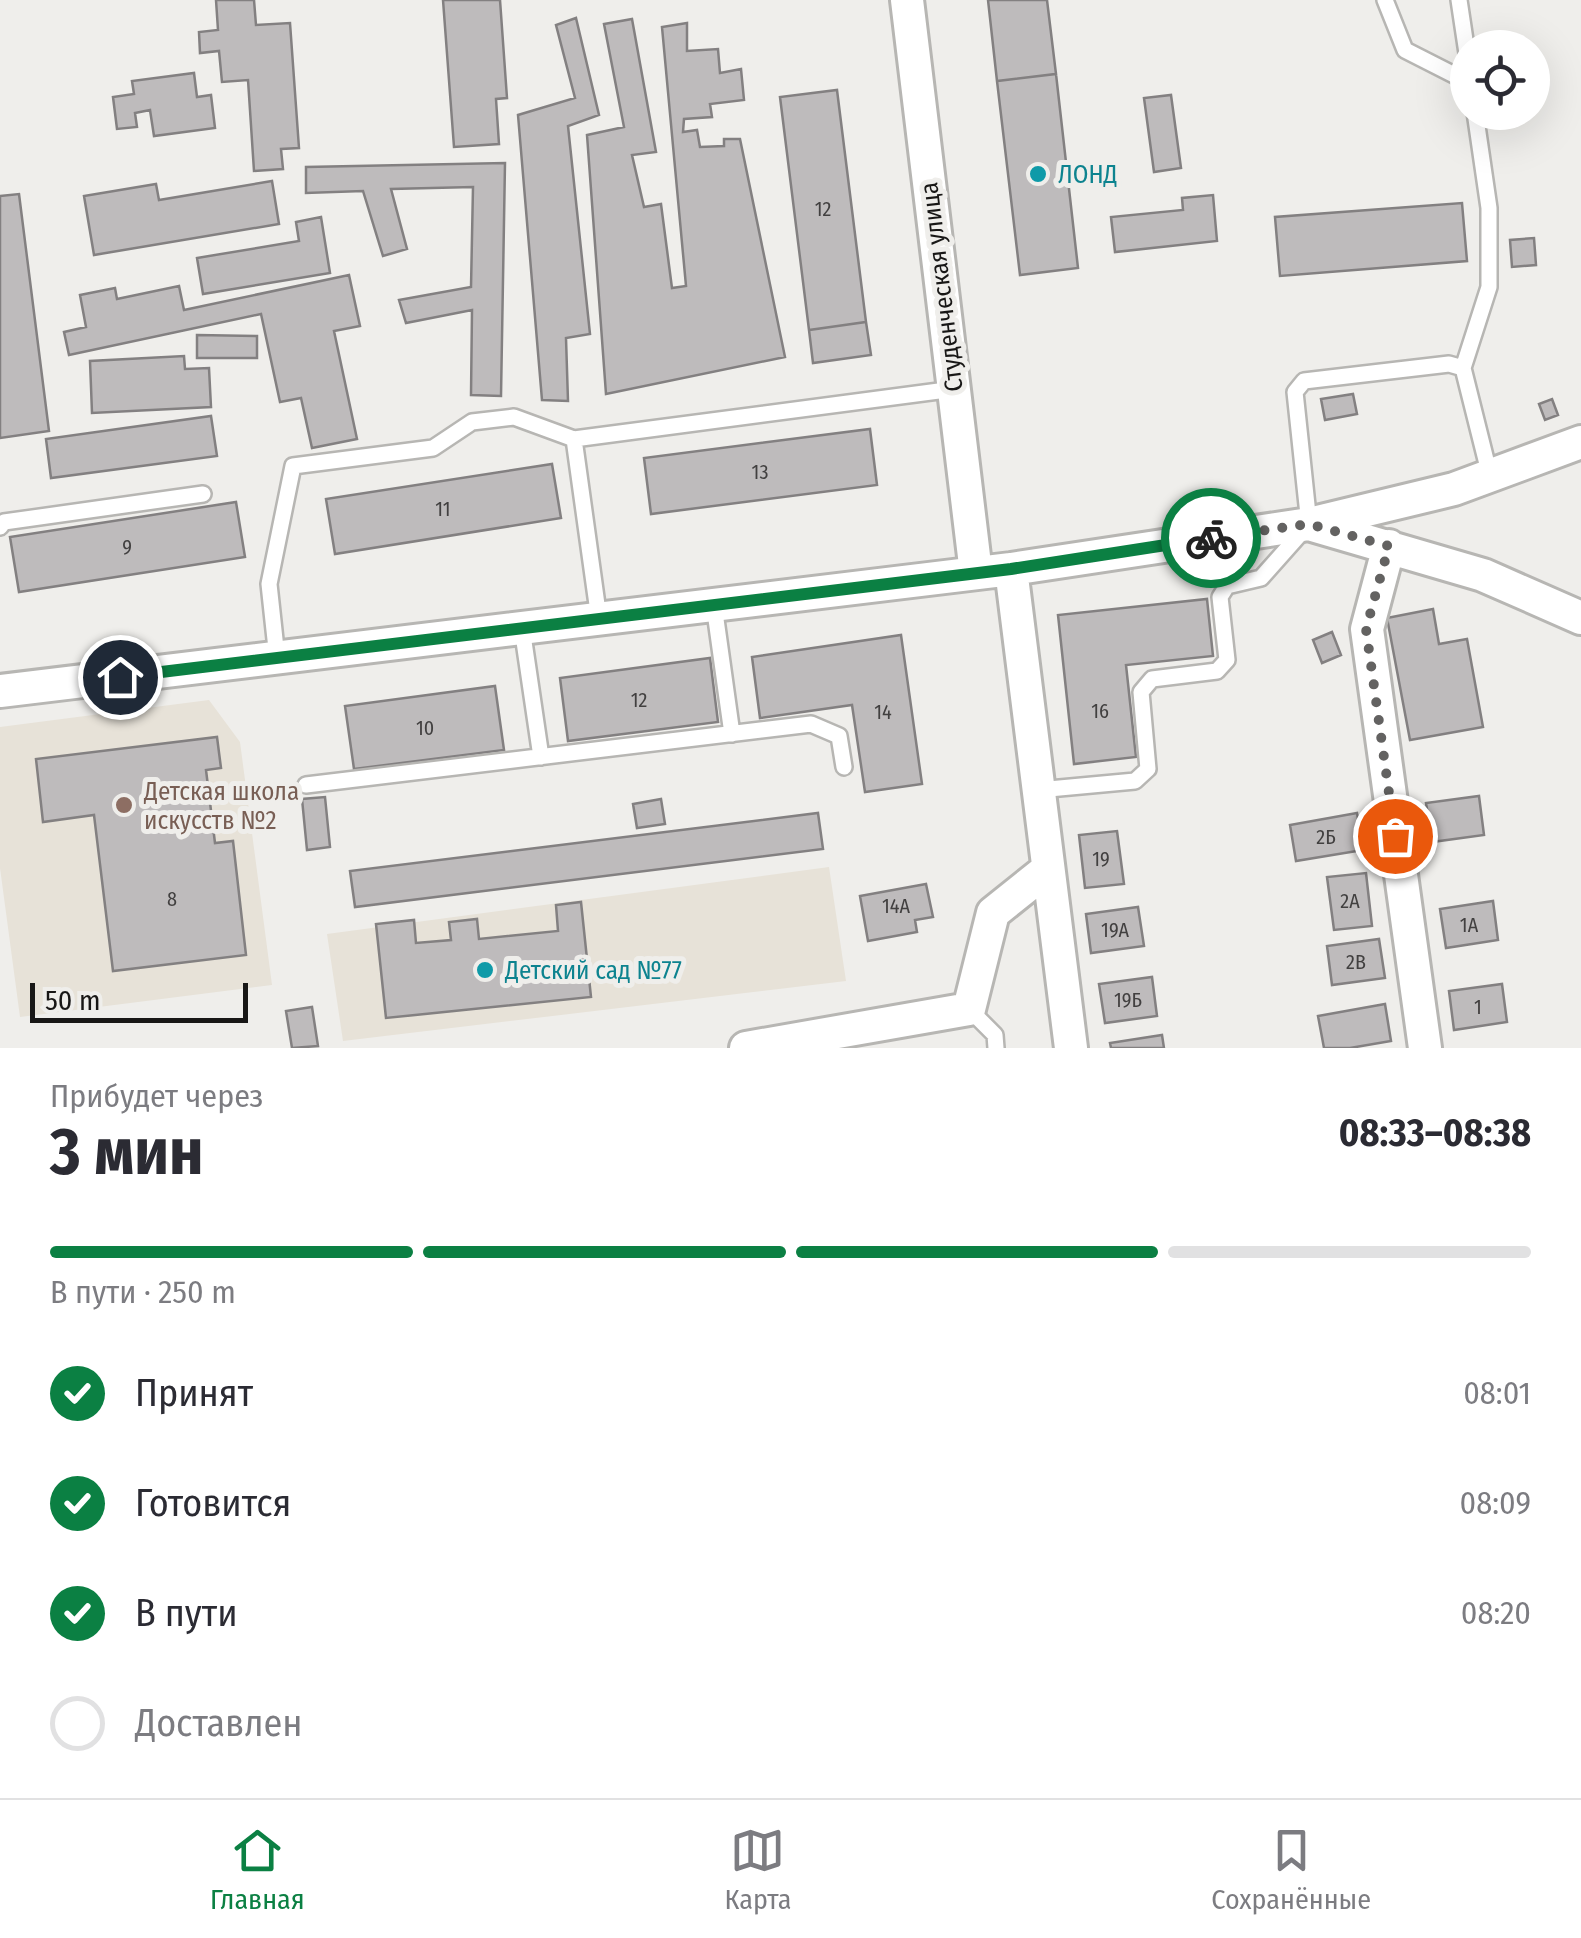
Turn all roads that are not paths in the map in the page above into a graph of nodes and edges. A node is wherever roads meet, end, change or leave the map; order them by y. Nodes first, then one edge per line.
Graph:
1 (907, 0) edge
2 (1385, 0) edge
3 (1459, 0) edge
4 (1464, 30) edge
5 (1450, 73) edge
6 (1478, 130) edge
7 (1463, 368) junction
8 (954, 389) junction
9 (574, 439) junction
10 (1581, 442) edge
11 (1490, 476) junction
12 (203, 494) dead end
13 (1309, 524) junction
14 (0, 527) edge
15 (1389, 546) junction
16 (1011, 569) junction
17 (976, 573) junction
18 (714, 605) junction
19 (1581, 618) edge
20 (600, 619) junction
21 (522, 628) junction
22 (277, 658) junction
23 (2, 687) edge
24 (732, 734) junction
25 (540, 757) junction
26 (844, 768) dead end
27 (306, 785) dead end
28 (1038, 790) junction
29 (1048, 869) junction
30 (970, 1009) junction
31 (746, 1048) edge
32 (996, 1048) edge
33 (1071, 1048) edge
34 (1425, 1048) edge

1 - 8 street, Студенческая улица
2 - 5 lane
3 - 4 lane
6 - 7 lane
7 - 11 lane
7 - 13 lane
8 - 9 lane
8 - 17 street, Студенческая улица
9 - 20 lane
9 - 22 lane
10 - 11 street
11 - 13 street
12 - 14 lane
13 - 15 street
13 - 16 street
13 - 28 lane
15 - 19 street
15 - 34 street
16 - 17 street
16 - 28 street
17 - 18 street
18 - 20 street
18 - 24 lane
20 - 21 street
21 - 22 street
21 - 25 lane
22 - 23 street
24 - 25 lane
24 - 26 lane
25 - 27 lane
28 - 29 street
29 - 30 street
29 - 33 street
30 - 31 street
30 - 32 lane

